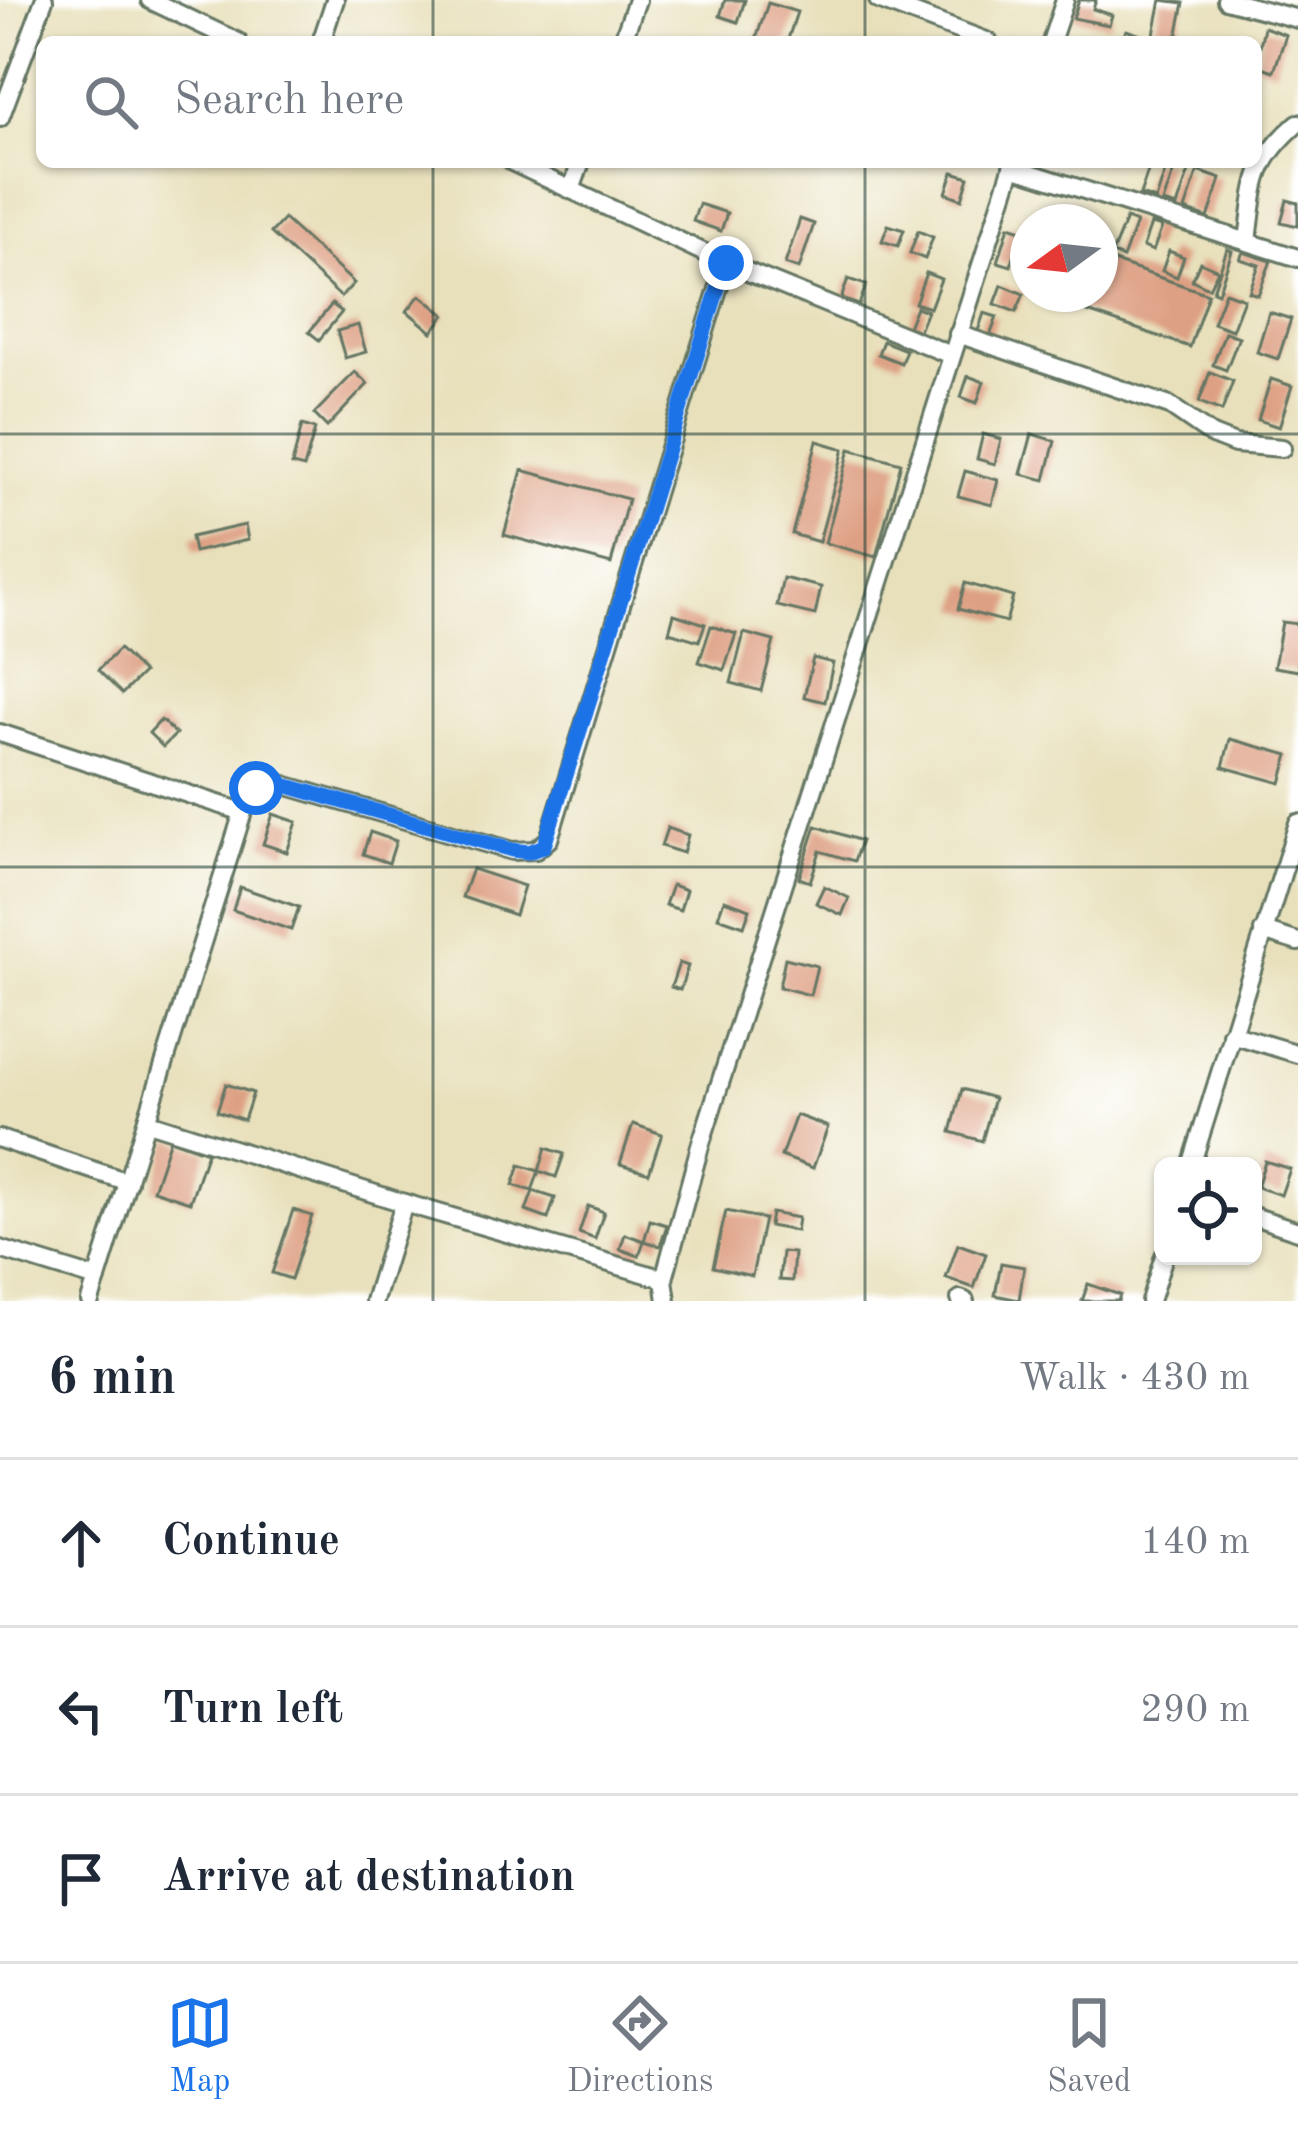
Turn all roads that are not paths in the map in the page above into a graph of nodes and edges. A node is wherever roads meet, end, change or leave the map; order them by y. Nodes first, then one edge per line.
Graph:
1 (44, 0) edge
2 (150, 0) edge
3 (335, 0) edge
4 (637, 0) edge
5 (878, 0) edge
6 (1065, 0) edge
7 (1226, 0) edge
8 (1298, 19) edge
9 (225, 36) edge
10 (323, 36) edge
11 (624, 36) edge
12 (973, 36) edge
13 (1054, 36) edge
14 (0, 118) edge
15 (1298, 123) edge
16 (1262, 165) edge
17 (526, 168) edge
18 (579, 168) edge
19 (1012, 168) edge
20 (1025, 168) edge
21 (1260, 168) edge
22 (572, 188) junction
23 (1248, 240) junction
24 (1298, 258) edge
25 (726, 263) junction
26 (958, 334) junction
27 (951, 355) junction
28 (1282, 448) dead end
29 (0, 733) edge
30 (243, 812) junction
31 (1298, 823) edge
32 (1263, 932) junction
33 (1298, 942) edge
34 (1231, 1034) junction
35 (1298, 1054) edge
36 (148, 1122) junction
37 (0, 1139) edge
38 (1194, 1157) edge
39 (128, 1182) junction
40 (404, 1203) junction
41 (1262, 1219) edge
42 (1298, 1231) edge
43 (0, 1249) edge
44 (1161, 1265) edge
45 (97, 1279) junction
46 (664, 1279) junction
47 (90, 1301) edge
48 (374, 1301) edge
49 (667, 1301) edge
50 (1150, 1301) edge

1 - 14 street
2 - 9 street
3 - 10 street
4 - 11 street
5 - 12 street
6 - 13 street
7 - 8 street
15 - 16 street
17 - 22 street
18 - 22 street
19 - 26 street
20 - 23 street
21 - 23 street
22 - 25 street
23 - 24 street
25 - 27 street
25 - 30 street
26 - 27 street
26 - 28 street
27 - 46 street
29 - 30 street
30 - 36 street
31 - 32 street
32 - 33 street
32 - 34 street
34 - 35 street
34 - 38 street
36 - 39 street
36 - 40 street
37 - 39 street
39 - 45 street
40 - 46 street
40 - 48 street
41 - 42 street
43 - 45 street
44 - 50 street
45 - 47 street
46 - 49 street

